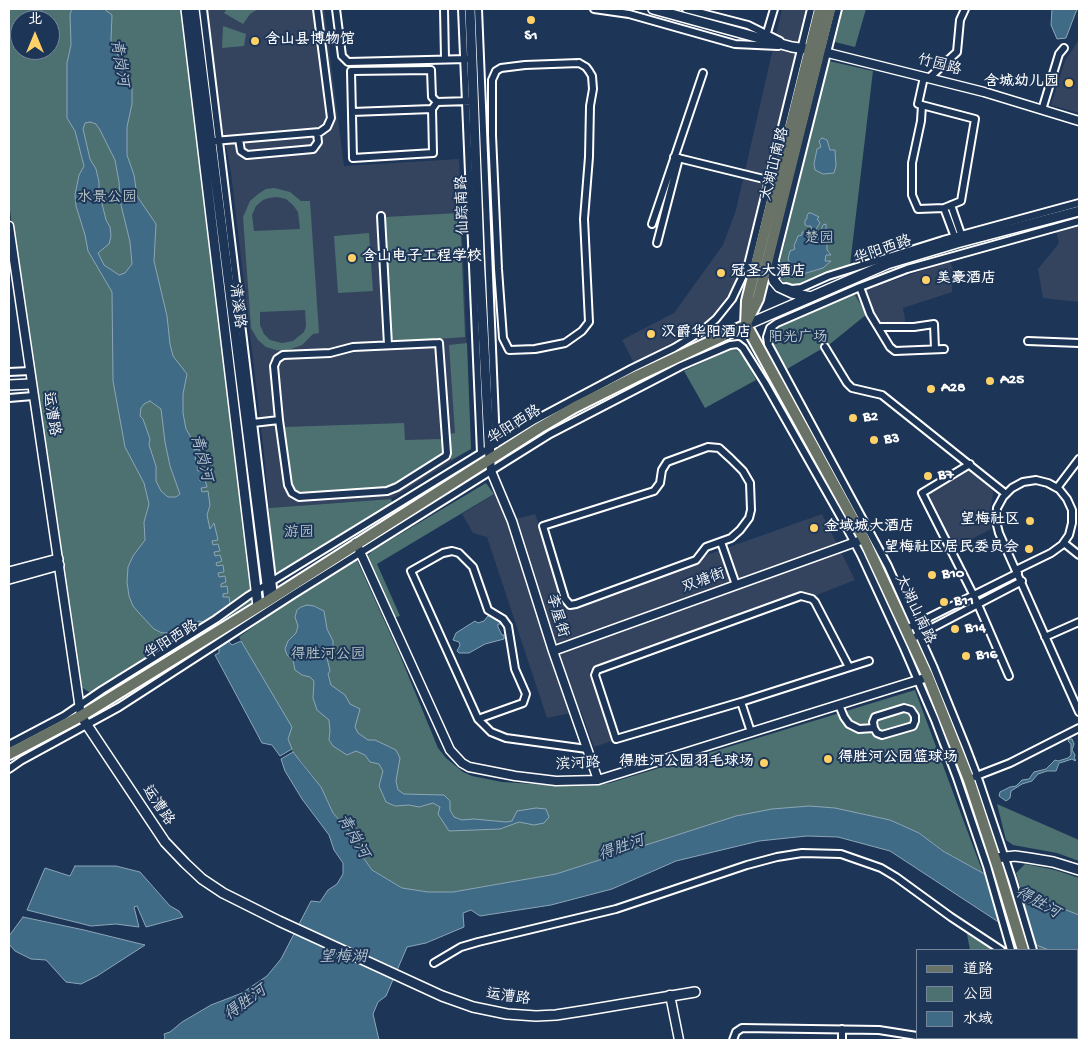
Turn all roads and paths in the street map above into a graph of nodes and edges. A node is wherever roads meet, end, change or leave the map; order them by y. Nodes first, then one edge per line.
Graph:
1 (186, 9) edge
2 (194, 9) edge
3 (203, 9) edge
4 (317, 9) edge
5 (336, 9) edge
6 (444, 9) edge
7 (462, 9) edge
8 (470, 9) edge
9 (478, 9) edge
10 (594, 9) edge
11 (653, 9) edge
12 (686, 9) edge
13 (774, 9) edge
14 (811, 9) edge
15 (820, 9) edge
16 (830, 9) edge
17 (838, 9) edge
18 (964, 9) edge
19 (766, 39) junction
20 (1064, 48) dead end
21 (810, 49) junction
22 (446, 59) junction
23 (468, 59) junction
24 (703, 73) dead end
25 (927, 78) junction
26 (470, 101) junction
27 (437, 102) junction
28 (922, 105) junction
29 (432, 109) junction
30 (1042, 110) junction
31 (352, 112) junction
32 (1079, 121) edge
33 (317, 133) junction
34 (239, 139) junction
35 (210, 141) junction
36 (676, 157) junction
37 (777, 182) junction
38 (1079, 203) edge
39 (948, 207) junction
40 (1079, 211) edge
41 (381, 216) dead end
42 (1079, 221) edge
43 (652, 224) dead end
44 (9, 226) edge
45 (496, 226) junction
46 (483, 227) junction
47 (959, 239) junction
48 (657, 243) dead end
49 (497, 254) junction
50 (484, 255) junction
51 (767, 260) junction
52 (12, 267) edge
53 (223, 280) junction
54 (860, 287) junction
55 (811, 297) junction
56 (746, 324) junction
57 (878, 327) junction
58 (1028, 341) dead end
59 (1079, 343) edge
60 (388, 345) junction
61 (825, 347) dead end
62 (936, 349) junction
63 (944, 349) dead end
64 (30, 371) junction
65 (9, 372) edge
66 (31, 384) junction
67 (9, 386) edge
68 (33, 396) junction
69 (9, 398) edge
70 (279, 420) junction
71 (250, 426) junction
72 (238, 431) junction
73 (489, 451) junction
74 (1079, 459) edge
75 (970, 464) junction
76 (491, 471) junction
77 (1057, 488) junction
78 (1006, 494) junction
79 (859, 540) junction
80 (721, 542) junction
81 (1064, 542) junction
82 (358, 548) junction
83 (1079, 555) edge
84 (59, 562) junction
85 (9, 572) edge
86 (1017, 572) junction
87 (9, 579) edge
88 (1022, 582) junction
89 (270, 583) junction
90 (736, 585) junction
91 (256, 591) junction
92 (974, 595) junction
93 (271, 598) junction
94 (978, 604) junction
95 (258, 606) junction
96 (1079, 622) edge
97 (910, 627) junction
98 (225, 633) junction
99 (915, 637) junction
100 (1045, 637) junction
101 (212, 640) junction
102 (553, 651) junction
103 (869, 661) dead end
104 (849, 667) junction
105 (1009, 676) dead end
106 (923, 679) junction
107 (741, 702) junction
108 (839, 705) junction
109 (80, 711) junction
110 (1079, 712) edge
111 (478, 720) junction
112 (874, 728) junction
113 (1079, 728) edge
114 (751, 732) junction
115 (9, 745) edge
116 (587, 749) junction
117 (9, 754) edge
118 (9, 769) edge
119 (973, 778) junction
120 (598, 780) junction
121 (999, 861) junction
122 (1079, 870) edge
123 (999, 949) edge
124 (1011, 949) edge
125 (1022, 949) edge
126 (1032, 949) edge
127 (434, 963) dead end
128 (696, 992) dead end
129 (670, 996) junction
130 (842, 1029) junction
131 (916, 1036) edge
132 (679, 1040) edge
133 (733, 1040) edge
134 (842, 1040) edge

1 - 35 main road, 清溪路
2 - 35 main road, 清溪路
3 - 35 street
4 - 33 street
5 - 22 street
6 - 22 street
7 - 23 street
8 - 23 main road, 仙踪南路
9 - 46 street
10 - 21 street
11 - 19 main road
12 - 21 street
13 - 19 street
14 - 21 street
15 - 21 main road, 太湖山南路
16 - 21 main road, 太湖山南路
17 - 21 street
18 - 25 street
19 - 21 main road
20 - 30 street
21 - 25 street, 竹园路
21 - 37 main road, 太湖山南路
21 - 37 street
21 - 47 street
22 - 23 street
23 - 26 main road, 仙踪南路
24 - 36 street
25 - 28 street
25 - 30 street, 竹园路
26 - 27 street
26 - 46 main road, 仙踪南路
26 - 73 street
27 - 29 street
27 - 31 street
28 - 39 street
28 - 39 street
29 - 31 street
29 - 31 street
30 - 32 street, 竹园路
33 - 34 street
33 - 34 street
34 - 35 street
35 - 53 main road, 清溪路
35 - 71 street
36 - 37 street
36 - 43 street
36 - 48 street
37 - 51 main road, 太湖山南路
37 - 56 main road, 太湖山南路
37 - 73 street
38 - 47 street
39 - 47 street
40 - 47 main road, 华阳西路
41 - 60 street
42 - 54 street
44 - 52 street, 运漕路
45 - 46 street
45 - 49 street
45 - 49 street
46 - 50 main road, 仙踪南路
47 - 55 main road, 华阳西路
49 - 50 street
50 - 73 main road, 仙踪南路
51 - 55 main road
51 - 56 main road, 太湖山南路
52 - 64 street, 运漕路
53 - 71 main road, 清溪路
53 - 72 main road, 清溪路
54 - 57 street
54 - 97 street
55 - 56 main road, 华阳西路
56 - 73 main road, 华阳西路
56 - 79 main road, 太湖山南路
57 - 62 street
57 - 62 street
58 - 59 street
60 - 70 street
60 - 70 street
61 - 75 street
62 - 63 street
64 - 65 street
64 - 66 street, 运漕路
66 - 67 main road
66 - 68 street, 运漕路
68 - 69 street
68 - 84 street, 运漕路
70 - 71 street
71 - 72 main road
71 - 89 main road, 清溪路
72 - 91 main road, 清溪路
73 - 76 street, 李屋街
73 - 82 main road, 华阳西路
73 - 89 street
74 - 77 street
75 - 78 street
75 - 92 street
76 - 79 street
76 - 82 street
76 - 102 street, 李屋街
77 - 78 street
77 - 81 street
78 - 86 street
79 - 90 street, 双塘街
79 - 97 main road, 太湖山南路
79 - 106 street
80 - 80 street
80 - 90 street
81 - 83 street
81 - 86 street
82 - 93 main road, 华阳西路
82 - 98 street
82 - 120 street, 滨河路
84 - 85 main road
84 - 87 main road
84 - 109 street, 运漕路
86 - 88 street
86 - 92 street
88 - 94 street
88 - 100 street
89 - 91 street
89 - 93 main road, 清溪路
90 - 102 street, 双塘街
91 - 95 main road, 清溪路
91 - 109 street
92 - 94 street
92 - 97 street
93 - 95 main road, 华阳西路
94 - 99 street
94 - 105 street
95 - 98 main road, 华阳西路
96 - 100 street
97 - 99 main road, 太湖山南路
98 - 101 main road, 华阳西路
99 - 106 main road, 太湖山南路
99 - 119 street
100 - 110 street
101 - 109 main road, 华阳西路
101 - 118 street
102 - 116 street, 李屋街
103 - 104 street
104 - 107 street
104 - 107 street
106 - 108 street, 滨河路
106 - 119 main road, 太湖山南路
106 - 124 street
107 - 114 street
108 - 112 street
108 - 114 street, 滨河路
109 - 115 street
109 - 117 main road, 华阳西路
109 - 129 main road, 运漕路
111 - 111 street
111 - 116 street
112 - 112 street
113 - 119 street
114 - 120 street, 滨河路
116 - 120 street, 李屋街
119 - 121 main road, 太湖山南路
121 - 122 main road
121 - 125 main road, 太湖山南路
121 - 126 street
123 - 127 street
128 - 129 main road, 运漕路
129 - 132 street
130 - 131 street
130 - 133 street
130 - 134 street

